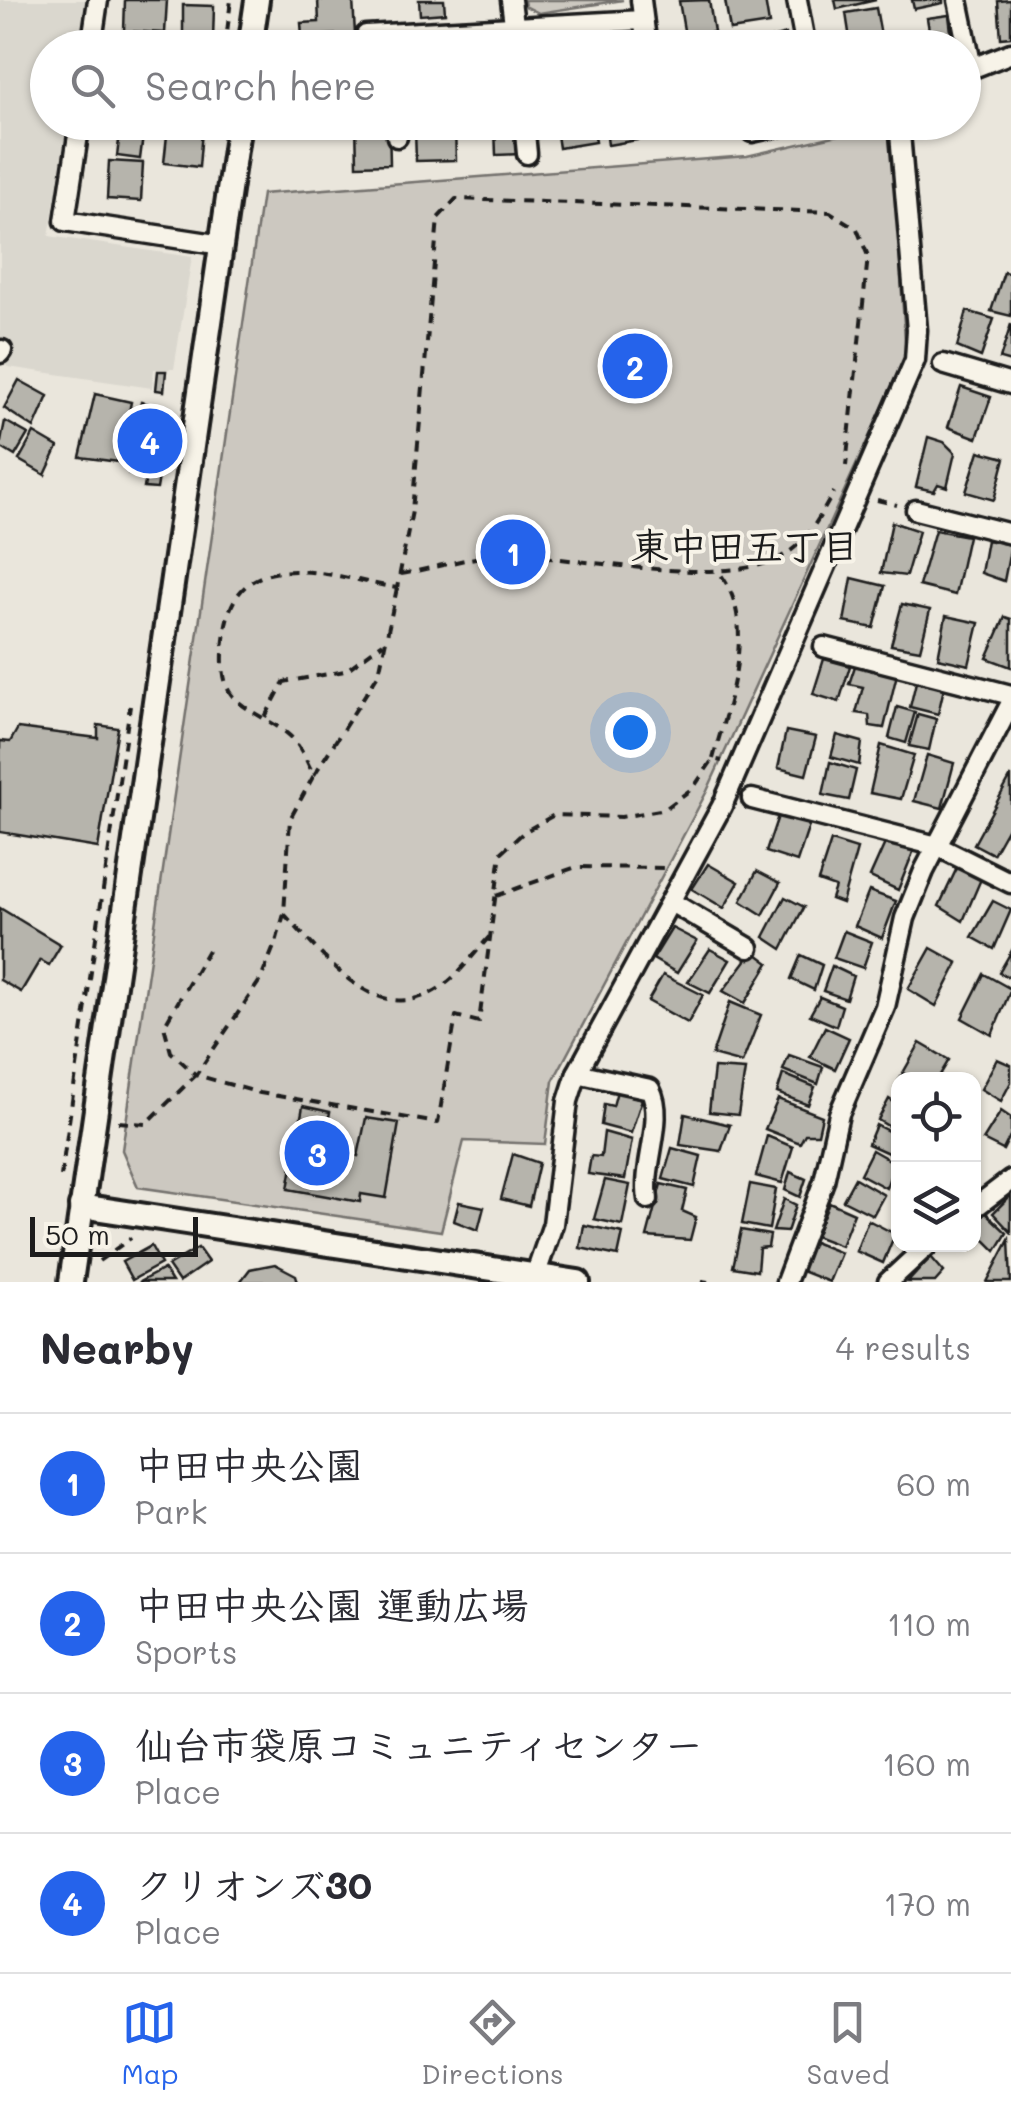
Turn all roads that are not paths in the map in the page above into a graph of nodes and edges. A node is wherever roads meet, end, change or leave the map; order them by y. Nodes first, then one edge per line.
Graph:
1 (98, 0) edge
2 (256, 0) edge
3 (511, 0) edge
4 (640, 0) edge
5 (797, 0) edge
6 (958, 0) edge
7 (643, 20) junction
8 (515, 27) junction
9 (94, 30) edge
10 (252, 30) edge
11 (487, 30) edge
12 (515, 30) edge
13 (644, 30) edge
14 (803, 30) edge
15 (962, 30) edge
16 (1011, 54) edge
17 (981, 65) edge
18 (77, 140) edge
19 (237, 140) edge
20 (526, 140) edge
21 (901, 140) edge
22 (527, 154) dead end
23 (222, 245) junction
24 (942, 364) dead end
25 (1011, 384) edge
26 (916, 510) road end
27 (1011, 534) edge
28 (824, 647) dead end
29 (1011, 695) edge
30 (1011, 703) edge
31 (752, 800) dead end
32 (937, 846) junction
33 (1011, 883) edge
34 (670, 902) junction
35 (749, 948) dead end
36 (578, 1074) junction
37 (1011, 1180) edge
38 (648, 1199) dead end
39 (981, 1203) edge
40 (81, 1206) junction
41 (920, 1252) edge
42 (534, 1279) edge
43 (71, 1282) edge
44 (578, 1282) edge
45 (786, 1282) edge
46 (888, 1282) edge

1 - 9 street
2 - 10 street
3 - 8 street
4 - 7 street
5 - 14 street
6 - 15 street
7 - 8 street
7 - 13 street
8 - 11 street
8 - 12 street
16 - 17 street
18 - 23 street
19 - 23 street
20 - 22 street
21 - 34 street
23 - 40 street
24 - 25 street
26 - 27 street
28 - 29 street
30 - 32 street
31 - 32 street
32 - 33 street
32 - 45 street
34 - 35 street
34 - 36 street
36 - 38 street
36 - 42 street
37 - 39 street
40 - 42 street
40 - 43 street
41 - 46 street
42 - 44 street

